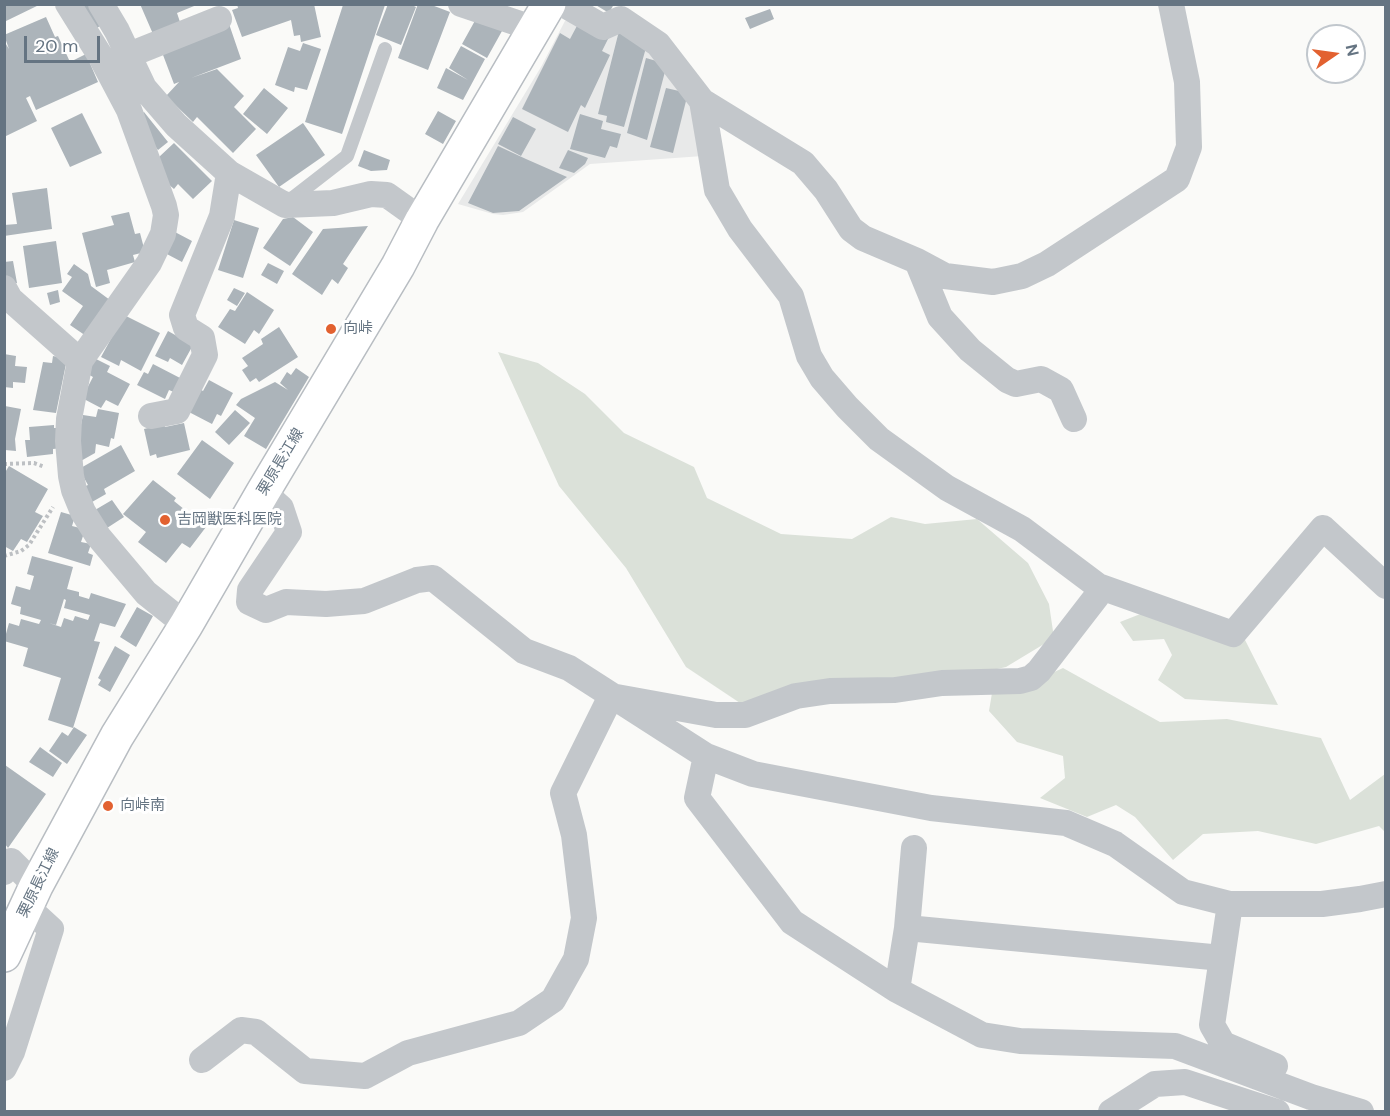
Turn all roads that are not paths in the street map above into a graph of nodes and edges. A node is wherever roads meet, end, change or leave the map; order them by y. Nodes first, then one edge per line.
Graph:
1 (68, 4) edge
2 (101, 4) edge
3 (564, 4) edge
4 (1171, 4) edge
5 (466, 5) edge
6 (542, 17) edge
7 (219, 19) dead end
8 (385, 49) dead end
9 (129, 55) junction
10 (702, 101) junction
11 (229, 173) junction
12 (285, 205) junction
13 (422, 220) junction
14 (916, 261) junction
15 (4, 288) edge
16 (80, 361) junction
17 (151, 416) dead end
18 (1074, 419) dead end
19 (263, 492) junction
20 (1098, 586) junction
21 (1386, 586) edge
22 (186, 625) junction
23 (611, 696) junction
24 (706, 756) junction
25 (914, 848) dead end
26 (7, 862) edge
27 (1386, 894) edge
28 (32, 896) junction
29 (1230, 904) junction
30 (908, 928) junction
31 (4, 955) edge
32 (1222, 958) junction
33 (897, 990) junction
34 (202, 1060) dead end
35 (4, 1068) edge
36 (1310, 1104) edge
37 (1111, 1112) edge
38 (1277, 1112) edge
39 (1361, 1112) edge

1 - 16 street
2 - 9 street
3 - 10 street
4 - 14 street
5 - 6 street
6 - 13 main road, 栗原長江線
7 - 9 street
8 - 12 lane
9 - 11 street
10 - 14 street
10 - 20 street
11 - 12 street
11 - 17 street
12 - 13 street
13 - 19 main road, 栗原長江線
14 - 18 street
15 - 16 street
16 - 22 street
19 - 22 main road, 栗原長江線
19 - 23 street
20 - 21 street
20 - 23 street
22 - 28 main road, 栗原長江線
23 - 24 street
23 - 34 street
24 - 29 street
24 - 33 street
25 - 30 street
26 - 28 street
27 - 29 street
28 - 31 main road, 栗原長江線
28 - 35 street
29 - 32 street
30 - 32 street
30 - 33 street
32 - 36 street
33 - 36 street
36 - 39 street
37 - 38 street

